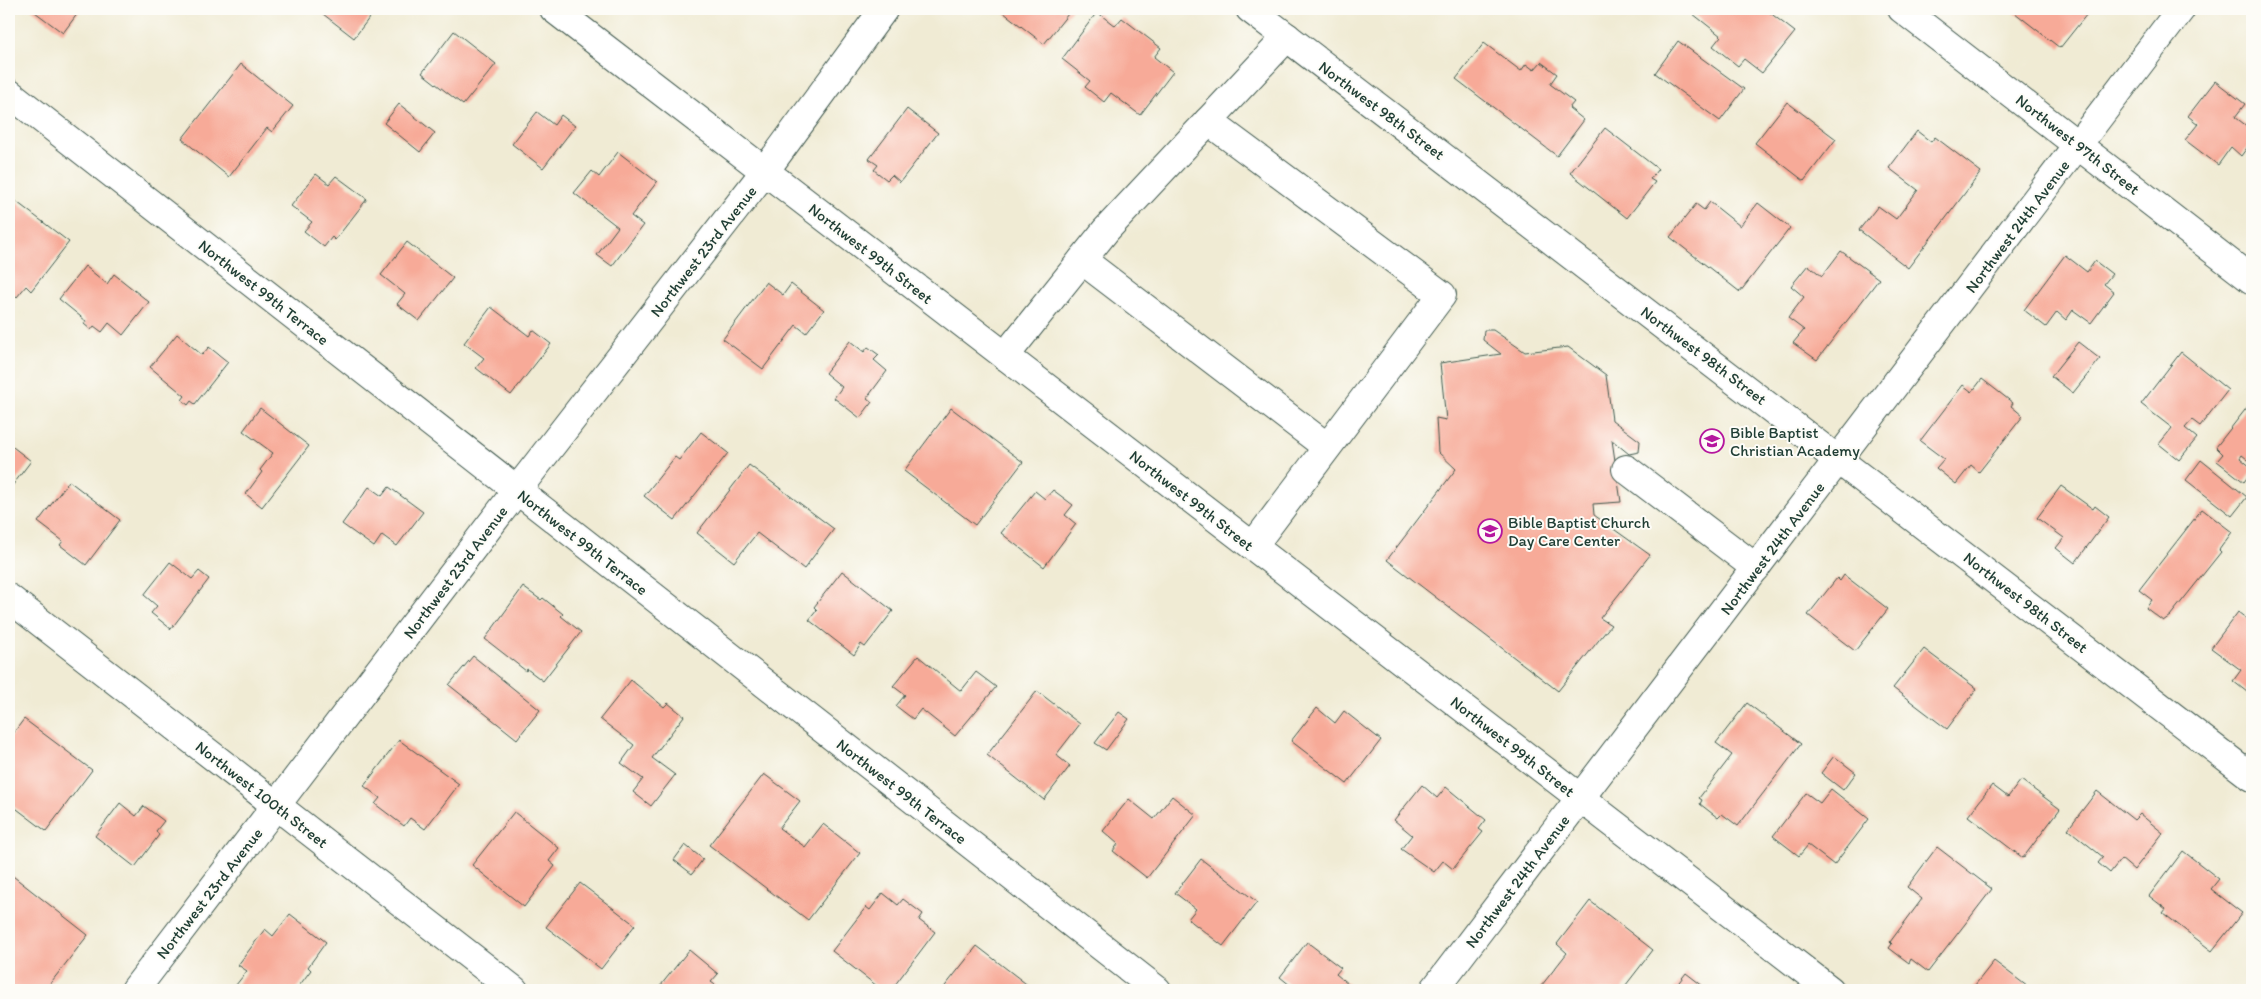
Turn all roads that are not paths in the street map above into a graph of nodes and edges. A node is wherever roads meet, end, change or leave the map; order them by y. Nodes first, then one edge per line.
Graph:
1 (554, 9) edge
2 (884, 9) edge
3 (1250, 9) edge
4 (1902, 9) edge
5 (2181, 9) edge
6 (1287, 36) junction
7 (9, 93) edge
8 (1208, 121) junction
9 (2080, 144) junction
10 (765, 171) junction
11 (1082, 260) junction
12 (2252, 280) edge
13 (1005, 356) junction
14 (1327, 447) junction
15 (1840, 459) junction
16 (1626, 469) dead end
17 (517, 490) junction
18 (1252, 546) junction
19 (1756, 568) junction
20 (9, 598) edge
21 (2252, 777) edge
22 (1580, 798) junction
23 (277, 806) junction
24 (135, 990) edge
25 (514, 990) edge
26 (1157, 990) edge
27 (1434, 990) edge
28 (1830, 990) edge

1 - 10 street, Northwest 99th Street
2 - 10 street, Northwest 23rd Avenue
3 - 6 street, Northwest 98th Street
4 - 9 street, Northwest 97th Street
5 - 9 street, Northwest 24th Avenue
6 - 8 street
6 - 15 street, Northwest 98th Street
7 - 17 street, Northwest 99th Terrace
8 - 11 street
8 - 14 street
9 - 12 street, Northwest 97th Street
9 - 15 street, Northwest 24th Avenue
10 - 13 street, Northwest 99th Street
10 - 17 street, Northwest 23rd Avenue
11 - 13 street
11 - 14 street
13 - 18 street, Northwest 99th Street
14 - 18 street
15 - 19 street, Northwest 24th Avenue
15 - 21 street, Northwest 98th Street
16 - 19 street
17 - 23 street, Northwest 23rd Avenue
17 - 26 street, Northwest 99th Terrace
18 - 22 street, Northwest 99th Street
19 - 22 street, Northwest 24th Avenue
20 - 23 street, Northwest 100th Street
22 - 27 street, Northwest 24th Avenue
22 - 28 street, Northwest 99th Street
23 - 24 street, Northwest 23rd Avenue
23 - 25 street, Northwest 100th Street

